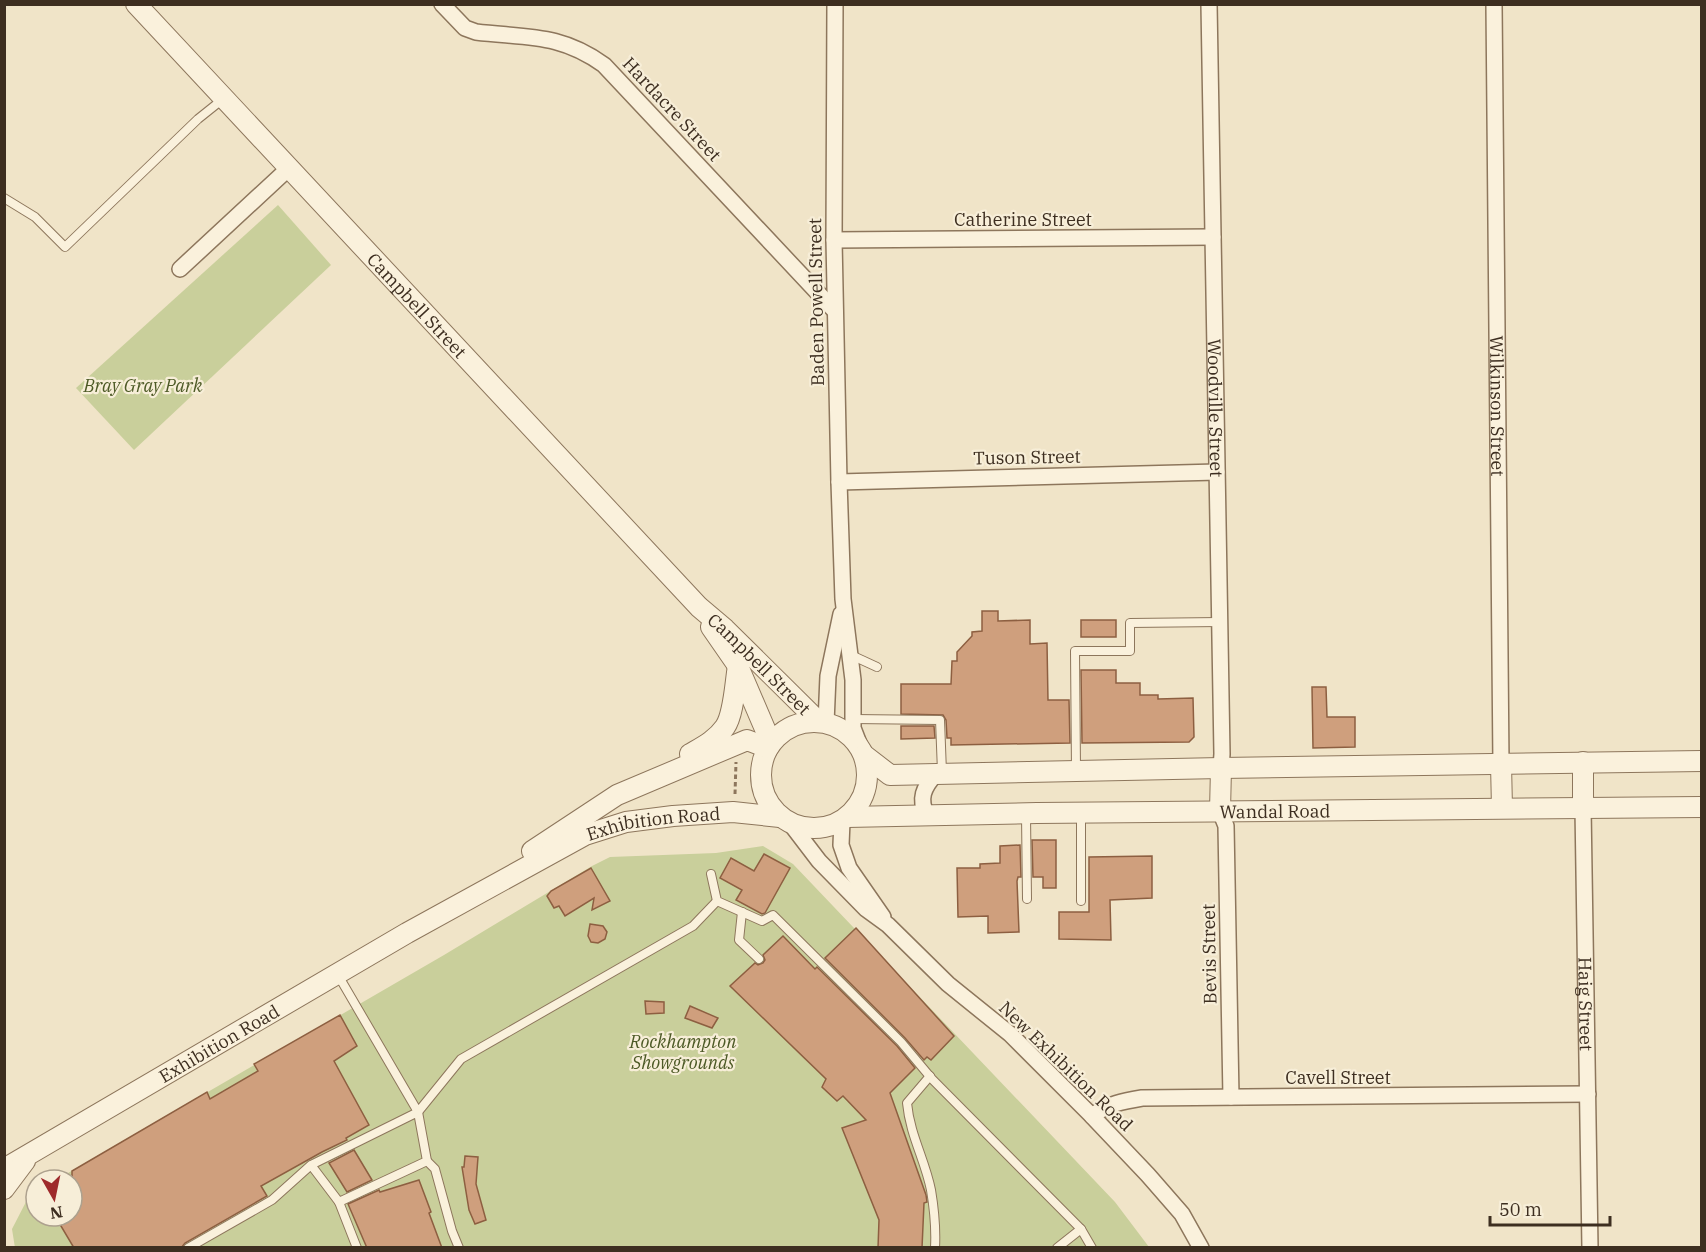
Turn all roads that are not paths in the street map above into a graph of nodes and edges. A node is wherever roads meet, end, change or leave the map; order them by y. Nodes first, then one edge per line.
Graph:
1 (136, 4) edge
2 (442, 4) edge
3 (835, 4) edge
4 (1209, 4) edge
5 (1494, 4) edge
6 (223, 98) junction
7 (289, 168) junction
8 (4, 198) edge
9 (1213, 237) junction
10 (834, 240) junction
11 (180, 269) dead end
12 (835, 311) junction
13 (1217, 472) junction
14 (839, 482) junction
15 (843, 599) junction
16 (699, 607) junction
17 (1220, 621) junction
18 (850, 655) junction
19 (738, 666) junction
20 (877, 667) dead end
21 (853, 719) junction
22 (822, 722) junction
23 (769, 746) junction
24 (862, 750) junction
25 (1701, 761) edge
26 (1583, 762) junction
27 (1502, 764) junction
28 (1221, 768) junction
29 (1076, 771) junction
30 (938, 775) junction
31 (617, 795) junction
32 (1701, 807) edge
33 (1502, 808) junction
34 (1583, 808) junction
35 (1220, 811) junction
36 (1026, 813) junction
37 (1081, 813) junction
38 (927, 815) junction
39 (845, 819) junction
40 (785, 820) junction
41 (711, 874) dead end
42 (1027, 899) dead end
43 (717, 901) junction
44 (1081, 901) dead end
45 (742, 912) junction
46 (888, 925) junction
47 (407, 933) junction
48 (759, 959) dead end
49 (338, 973) junction
50 (930, 1076) junction
51 (1588, 1094) junction
52 (1230, 1097) junction
53 (418, 1112) junction
54 (1092, 1116) junction
55 (31, 1154) junction
56 (427, 1161) junction
57 (311, 1165) junction
58 (4, 1169) edge
59 (4, 1177) edge
60 (4, 1189) edge
61 (339, 1202) junction
62 (1081, 1229) junction
63 (188, 1248) edge
64 (357, 1248) edge
65 (459, 1248) edge
66 (935, 1248) edge
67 (1057, 1248) edge
68 (1092, 1248) edge
69 (1201, 1248) edge
70 (1590, 1248) edge

1 - 6 street, Campbell Street
2 - 12 street, Hardacre Street
3 - 10 street, Baden Powell Street
4 - 9 street, Woodville Street
5 - 27 street, Wilkinson Street
6 - 7 street, Campbell Street
6 - 8 lane
7 - 11 street
7 - 16 street, Campbell Street
9 - 10 street, Catherine Street
9 - 13 street, Woodville Street
10 - 12 street, Baden Powell Street
12 - 14 street, Baden Powell Street
13 - 14 street, Tuson Street
13 - 17 street, Woodville Street
14 - 15 street, Baden Powell Street
15 - 18 street, Baden Powell Street
15 - 22 street, Baden Powell Street
16 - 19 street, Campbell Street
16 - 22 street, Campbell Street
17 - 28 street, Woodville Street
17 - 29 lane
18 - 20 lane
18 - 21 street, Baden Powell Street
19 - 23 street, Campbell Street
19 - 31 street, Exhibition Road
21 - 24 street, Baden Powell Street
21 - 30 lane
22 - 23 street
22 - 24 street
23 - 31 street, Exhibition Road
23 - 40 street
24 - 30 street
24 - 39 street
25 - 26 street
26 - 27 street
26 - 34 street, Haig Street
27 - 28 street
27 - 33 street, Wilkinson Street
28 - 29 street
28 - 35 street, Woodville Street
29 - 30 street
30 - 38 street
31 - 47 street, Exhibition Road
32 - 34 street, Wandal Road
33 - 34 street, Wandal Road
33 - 35 street, Wandal Road
34 - 51 street, Haig Street
35 - 37 street, Wandal Road
35 - 52 street, Bevis Street
36 - 37 street, Wandal Road
36 - 38 street, Wandal Road
36 - 42 lane
37 - 44 lane
38 - 39 street, Wandal Road
39 - 40 street
39 - 46 street, New Exhibition Road
40 - 46 street, New Exhibition Road
40 - 47 street, Exhibition Road
41 - 43 lane
43 - 45 lane
43 - 53 lane
45 - 48 lane
45 - 50 lane
46 - 54 street, New Exhibition Road
47 - 49 street, Exhibition Road
49 - 53 lane
49 - 55 street, Exhibition Road
50 - 62 lane
50 - 66 lane
51 - 52 street, Cavell Street
51 - 70 street, Haig Street
52 - 54 street, Cavell Street
53 - 56 lane
53 - 57 lane
54 - 69 street, New Exhibition Road
55 - 58 street, Exhibition Road
55 - 59 street, Exhibition Road
55 - 60 street, Exhibition Road
56 - 61 lane
56 - 65 lane
57 - 61 lane
57 - 63 lane
61 - 64 lane
62 - 67 lane
62 - 68 lane

